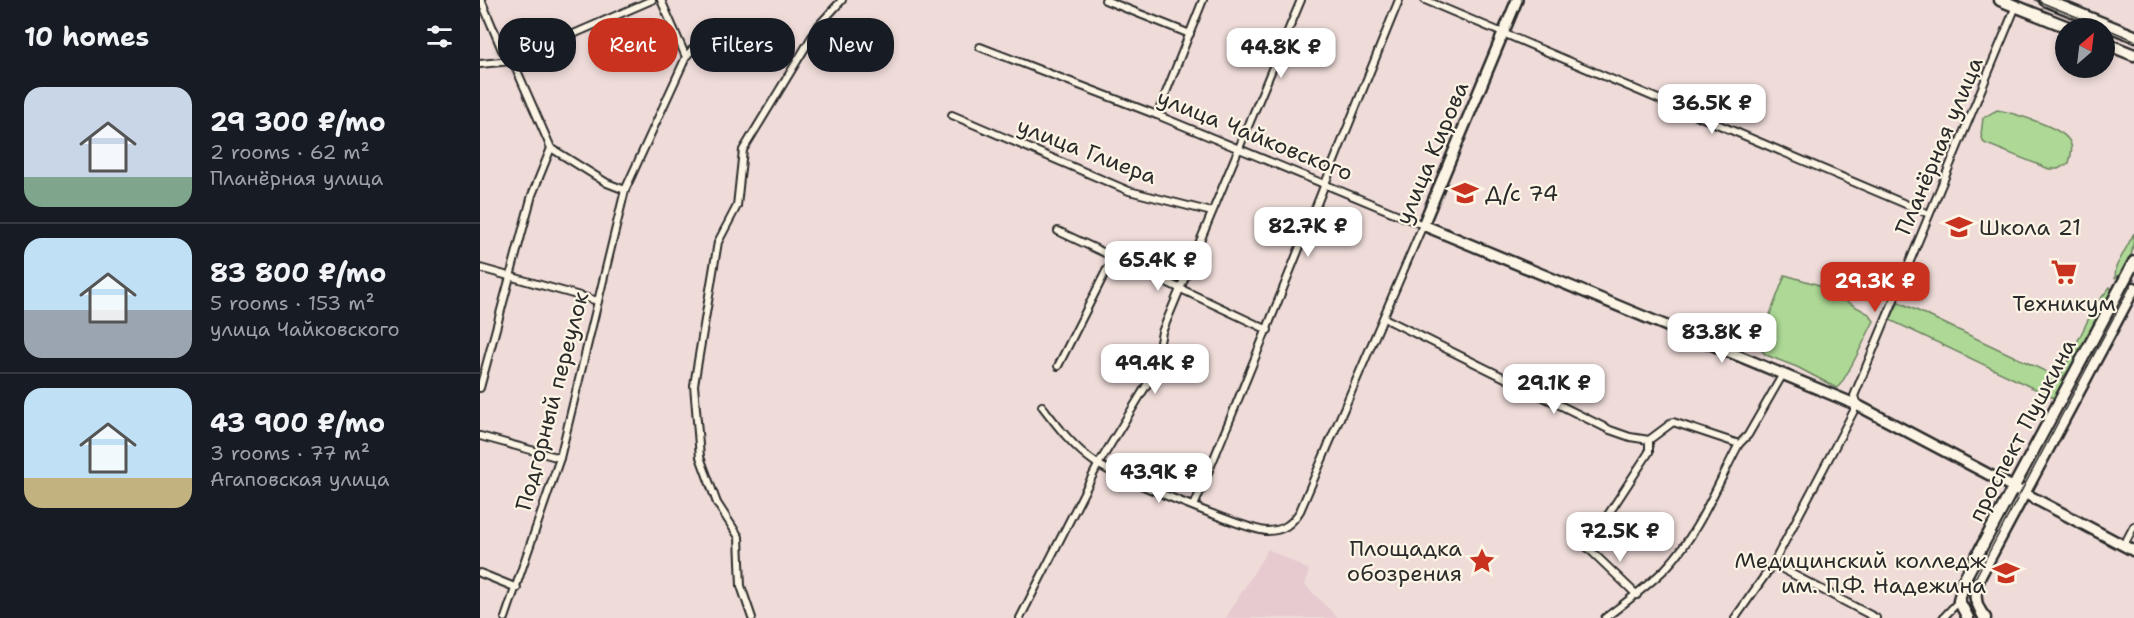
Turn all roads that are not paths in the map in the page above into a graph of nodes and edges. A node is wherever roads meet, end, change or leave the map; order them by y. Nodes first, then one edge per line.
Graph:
1 (481, 0) edge
2 (652, 0) edge
3 (661, 0) edge
4 (842, 0) edge
5 (1105, 0) edge
6 (1203, 0) edge
7 (1301, 0) edge
8 (1399, 0) edge
9 (1425, 0) edge
10 (1517, 0) edge
11 (2000, 0) edge
12 (2045, 0) edge
13 (2016, 6) junction
14 (2055, 22) edge
15 (576, 33) edge
16 (1190, 34) junction
17 (1503, 34) junction
18 (2134, 36) edge
19 (498, 40) edge
20 (980, 46) dead end
21 (2115, 47) edge
22 (690, 52) edge
23 (2134, 55) edge
24 (686, 57) junction
25 (498, 62) edge
26 (480, 64) edge
27 (516, 72) edge
28 (952, 115) dead end
29 (1156, 115) junction
30 (551, 148) junction
31 (1239, 150) junction
32 (1324, 184) junction
33 (625, 190) junction
34 (1212, 212) junction
35 (1929, 214) junction
36 (1423, 225) junction
37 (1058, 231) dead end
38 (1118, 259) junction
39 (2134, 262) edge
40 (480, 268) edge
41 (510, 277) junction
42 (2134, 288) edge
43 (1180, 289) junction
44 (598, 301) junction
45 (1384, 318) junction
46 (1268, 330) junction
47 (1058, 366) dead end
48 (1783, 374) junction
49 (480, 388) edge
50 (1857, 405) junction
51 (1042, 406) dead end
52 (480, 436) edge
53 (1649, 440) junction
54 (1739, 444) junction
55 (560, 458) junction
56 (1098, 465) junction
57 (2013, 487) junction
58 (2026, 493) junction
59 (1194, 506) junction
60 (2134, 526) edge
61 (2124, 545) junction
62 (2134, 551) edge
63 (1773, 564) junction
64 (480, 573) edge
65 (517, 588) junction
66 (1637, 595) junction
67 (1959, 601) junction
68 (1982, 614) edge
69 (505, 617) edge
70 (514, 618) edge
71 (752, 618) edge
72 (1020, 618) edge
73 (1605, 618) edge
74 (1736, 618) edge
75 (1876, 618) edge
76 (1943, 618) edge
77 (1968, 618) edge

1 - 19 street
2 - 15 street
3 - 24 street
4 - 71 street
5 - 16 street
6 - 16 street
7 - 31 street
8 - 32 street
9 - 17 street
10 - 17 main road, улица Кирова
11 - 13 main road
12 - 18 main road
13 - 14 main road
13 - 35 street, Планёрная улица
16 - 29 street
17 - 35 street
17 - 36 main road, улица Кирова
20 - 29 street, улица Чайковского
21 - 23 main road
22 - 24 street
24 - 33 street, Подгорный переулок
25 - 26 street
27 - 30 street
28 - 34 street, улица Глиера
29 - 31 street, улица Чайковского
30 - 33 street
30 - 41 street
31 - 32 street, улица Чайковского
31 - 34 street
32 - 36 street, улица Чайковского
32 - 46 street
33 - 44 street, Подгорный переулок
34 - 43 street
35 - 50 street, Планёрная улица
36 - 45 street, улица Кирова
36 - 48 main road, улица Чайковского
37 - 38 street
38 - 43 street
38 - 47 street
39 - 57 main road, проспект Пушкина
40 - 41 street
41 - 44 street
41 - 49 street
42 - 58 main road, проспект Пушкина
43 - 46 street
43 - 56 street
44 - 55 street, Подгорный переулок
45 - 53 street
45 - 59 street, улица Кирова
46 - 59 street
48 - 50 main road, улица Чайковского
48 - 54 street
50 - 57 main road, улица Чайковского
50 - 63 street, Планёрная улица
51 - 56 street
52 - 55 street
53 - 54 street
53 - 66 street
54 - 66 street
55 - 65 street, Подгорный переулок
56 - 59 street
56 - 72 street
57 - 58 main road, улица Чайковского
57 - 67 main road, проспект Пушкина
58 - 61 main road, улица Чайковского
58 - 68 main road, проспект Пушкина
60 - 61 street
61 - 62 main road, улица Чайковского
63 - 74 street, Планёрная улица
63 - 75 street
64 - 65 street
65 - 69 street, Подгорный переулок
66 - 73 street
67 - 76 street
67 - 77 main road
69 - 70 street

